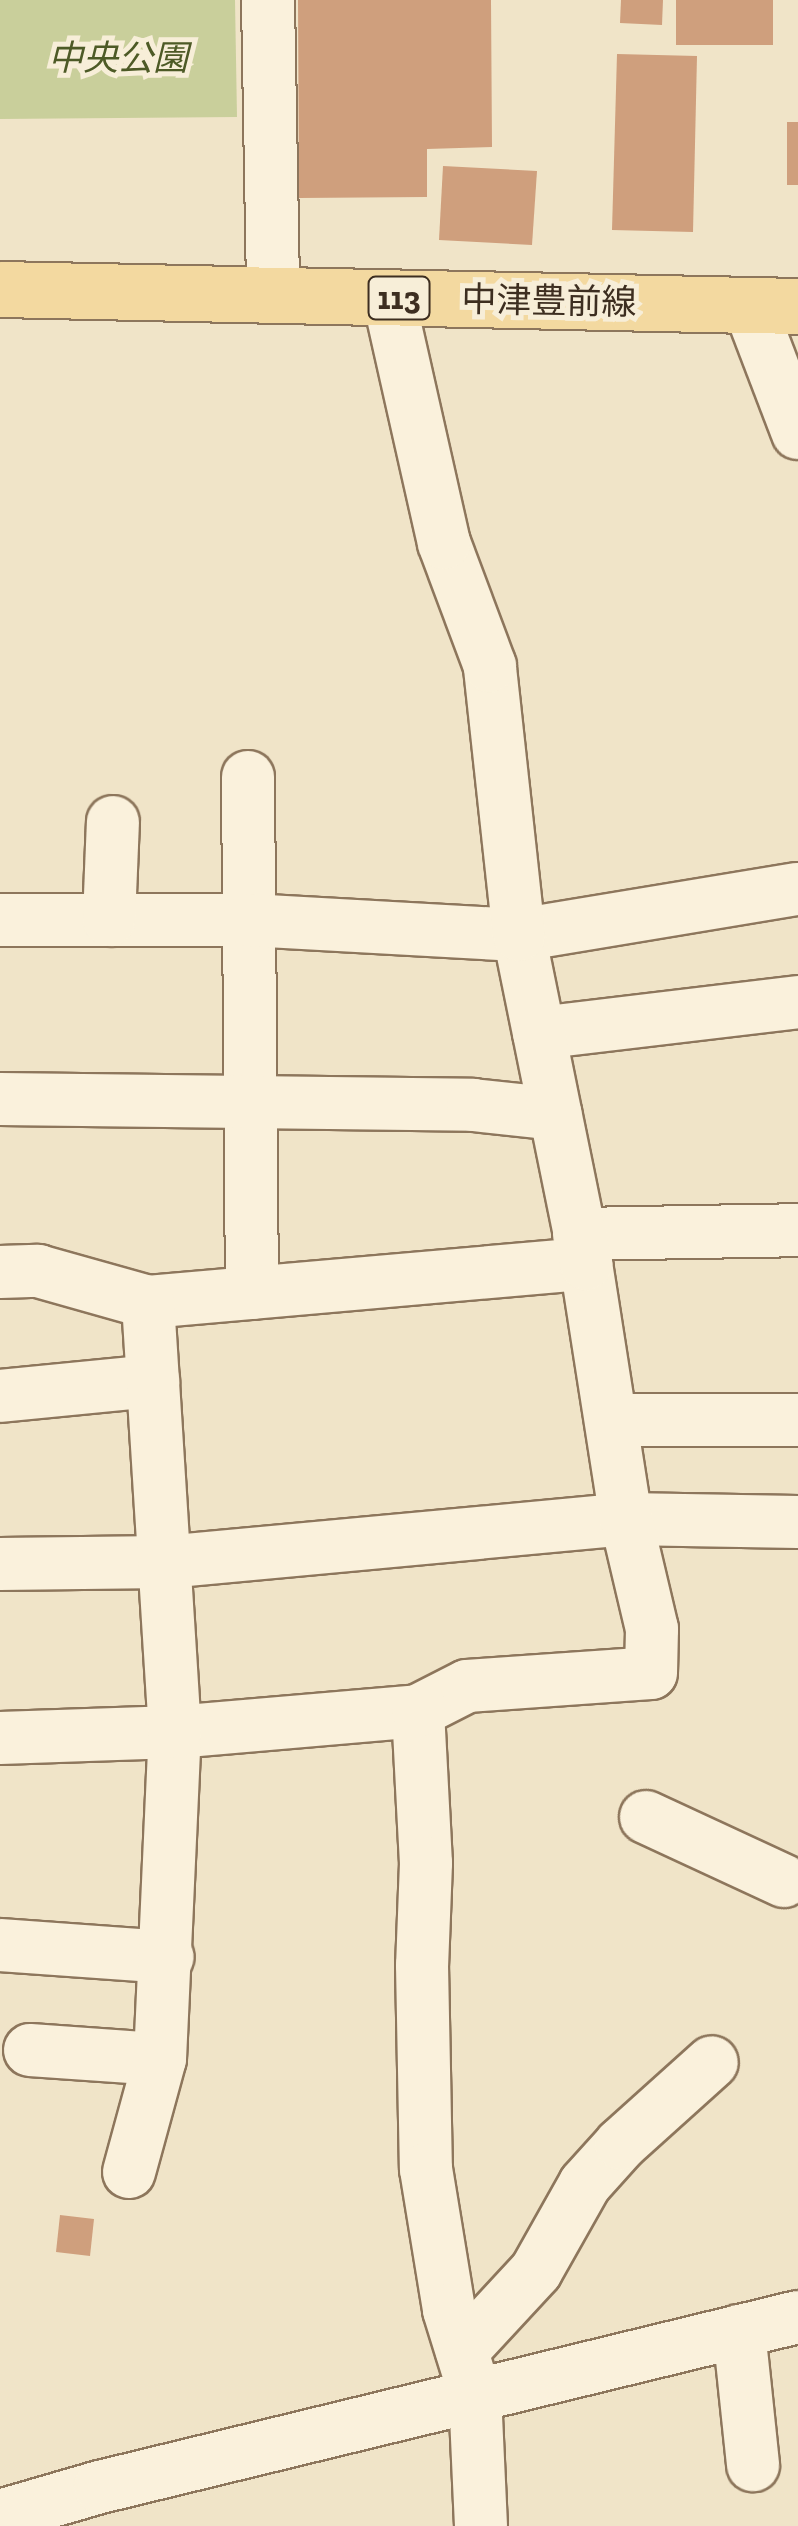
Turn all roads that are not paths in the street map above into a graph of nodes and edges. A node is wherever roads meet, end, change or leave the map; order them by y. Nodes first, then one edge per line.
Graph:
1 (268, 0) edge
2 (0, 290) edge
3 (273, 296) junction
4 (389, 298) junction
5 (774, 306) edge
6 (798, 433) edge
7 (248, 777) dead end
8 (114, 822) dead end
9 (798, 889) edge
10 (0, 920) edge
11 (109, 920) junction
12 (249, 920) junction
13 (519, 935) junction
14 (798, 1002) edge
15 (539, 1033) junction
16 (0, 1099) edge
17 (251, 1102) junction
18 (556, 1114) junction
19 (798, 1230) edge
20 (583, 1249) junction
21 (0, 1272) edge
22 (252, 1293) junction
23 (148, 1302) junction
24 (153, 1381) junction
25 (0, 1396) edge
26 (610, 1420) junction
27 (798, 1420) edge
28 (626, 1519) junction
29 (798, 1522) edge
30 (164, 1562) junction
31 (0, 1564) edge
32 (418, 1711) junction
33 (175, 1732) junction
34 (0, 1738) edge
35 (646, 1817) dead end
36 (785, 1880) edge
37 (0, 1944) edge
38 (168, 1957) junction
39 (30, 2050) dead end
40 (160, 2059) junction
41 (712, 2062) dead end
42 (129, 2172) dead end
43 (798, 2316) edge
44 (739, 2330) junction
45 (468, 2372) junction
46 (754, 2465) dead end
47 (102, 2507) edge
48 (0, 2516) edge
49 (482, 2526) edge

1 - 3 street
2 - 3 main road, 中津豊前線 / 113
3 - 4 main road, 中津豊前線 / 113
4 - 5 main road, 中津豊前線 / 113
4 - 13 street
5 - 6 street
7 - 12 street
8 - 11 street
9 - 13 street
10 - 11 street
11 - 12 street
12 - 13 street
12 - 17 street
13 - 15 street
14 - 15 street
15 - 18 street
16 - 17 street
17 - 18 street
17 - 22 street
18 - 20 street
19 - 20 street
20 - 22 street
20 - 26 street
21 - 23 street
22 - 23 street
23 - 24 street
24 - 25 street
24 - 30 street
26 - 27 street
26 - 28 street
28 - 29 street
28 - 30 street
28 - 32 street
30 - 31 street
30 - 33 street
32 - 33 street
32 - 45 street
33 - 34 street
33 - 38 street
35 - 36 street
37 - 38 street
38 - 40 street
39 - 40 street
40 - 42 street
41 - 45 street
43 - 44 street
44 - 45 street
44 - 46 street
45 - 47 street
45 - 49 street
47 - 48 street

